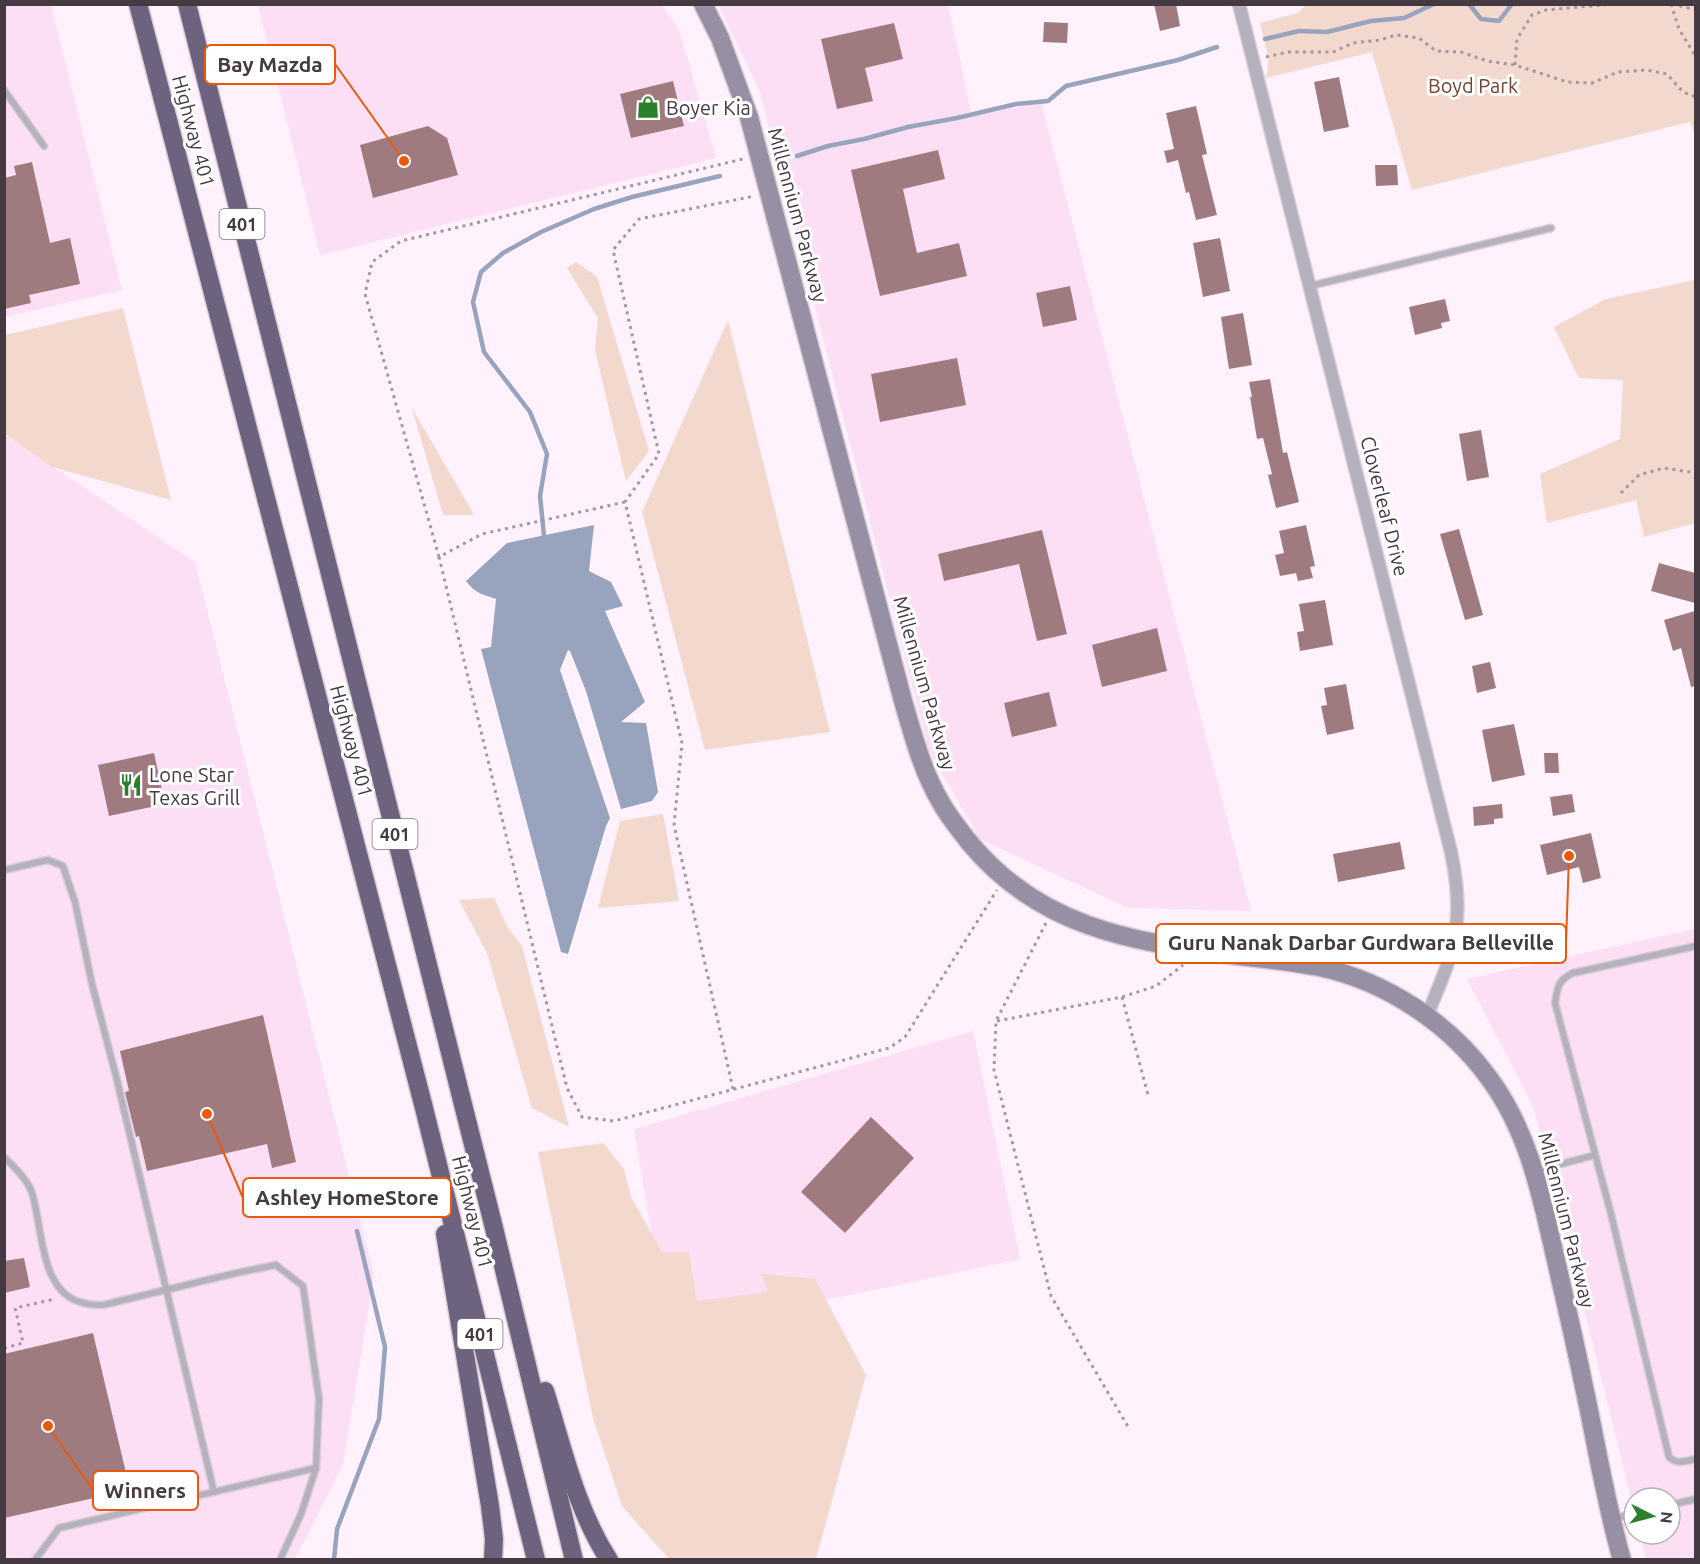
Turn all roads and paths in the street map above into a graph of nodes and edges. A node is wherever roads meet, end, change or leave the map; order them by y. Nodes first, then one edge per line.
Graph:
1 (138, 4) edge
2 (187, 4) edge
3 (703, 4) edge
4 (1239, 4) edge
5 (1614, 4) edge
6 (1672, 4) edge
7 (1695, 10) edge
8 (1695, 57) edge
9 (1252, 60) junction
10 (1515, 65) junction
11 (4, 90) edge
12 (1695, 97) edge
13 (44, 146) dead end
14 (759, 155) junction
15 (769, 193) junction
16 (1551, 228) dead end
17 (1310, 286) junction
18 (1695, 473) edge
19 (1621, 493) dead end
20 (626, 502) junction
21 (439, 557) junction
22 (4, 870) edge
23 (1005, 879) junction
24 (1052, 911) junction
25 (1695, 946) edge
26 (1201, 951) junction
27 (1122, 996) junction
28 (1427, 1016) junction
29 (996, 1021) junction
30 (733, 1089) junction
31 (1148, 1095) dead end
32 (424, 1108) junction
33 (1596, 1155) junction
34 (4, 1157) edge
35 (1534, 1171) junction
36 (494, 1224) junction
37 (167, 1290) junction
38 (69, 1296) junction
39 (4, 1348) edge
40 (1130, 1430) dead end
41 (1695, 1459) edge
42 (316, 1468) junction
43 (214, 1491) junction
44 (1622, 1517) edge
45 (1611, 1519) junction
46 (35, 1560) edge
47 (280, 1560) edge
48 (493, 1560) edge
49 (536, 1560) edge
50 (574, 1560) edge
51 (609, 1560) edge
52 (1614, 1560) edge
53 (1622, 1560) edge

1 - 32 highway, Highway 401 / 401
2 - 36 highway, Highway 401 / 401
3 - 14 street, Millennium Parkway
4 - 9 street, Cloverleaf Drive
5 - 10 path
6 - 7 path
6 - 8 path
9 - 10 path
9 - 17 street, Cloverleaf Drive
10 - 12 path
11 - 13 lane
14 - 15 street, Millennium Parkway
14 - 21 path
15 - 20 path
15 - 23 street, Millennium Parkway
16 - 17 lane
17 - 28 street, Cloverleaf Drive
18 - 19 path
20 - 21 path
20 - 30 path
21 - 30 path
22 - 37 lane
23 - 24 street, Millennium Parkway
23 - 30 path
24 - 26 street, Millennium Parkway
24 - 29 path
25 - 33 lane
26 - 27 path
26 - 28 street, Millennium Parkway
27 - 29 path
27 - 31 path
28 - 35 street, Millennium Parkway
29 - 40 path
32 - 48 highway
32 - 49 highway, Highway 401 / 401
33 - 35 lane
33 - 41 lane
34 - 38 lane
35 - 45 street, Millennium Parkway
36 - 50 highway, Highway 401 / 401
36 - 51 highway
37 - 38 lane
37 - 42 lane
37 - 43 lane
38 - 39 path
42 - 43 lane
42 - 47 lane
43 - 46 lane
44 - 45 lane
45 - 52 street, Millennium Parkway
45 - 53 street, Millennium Parkway

